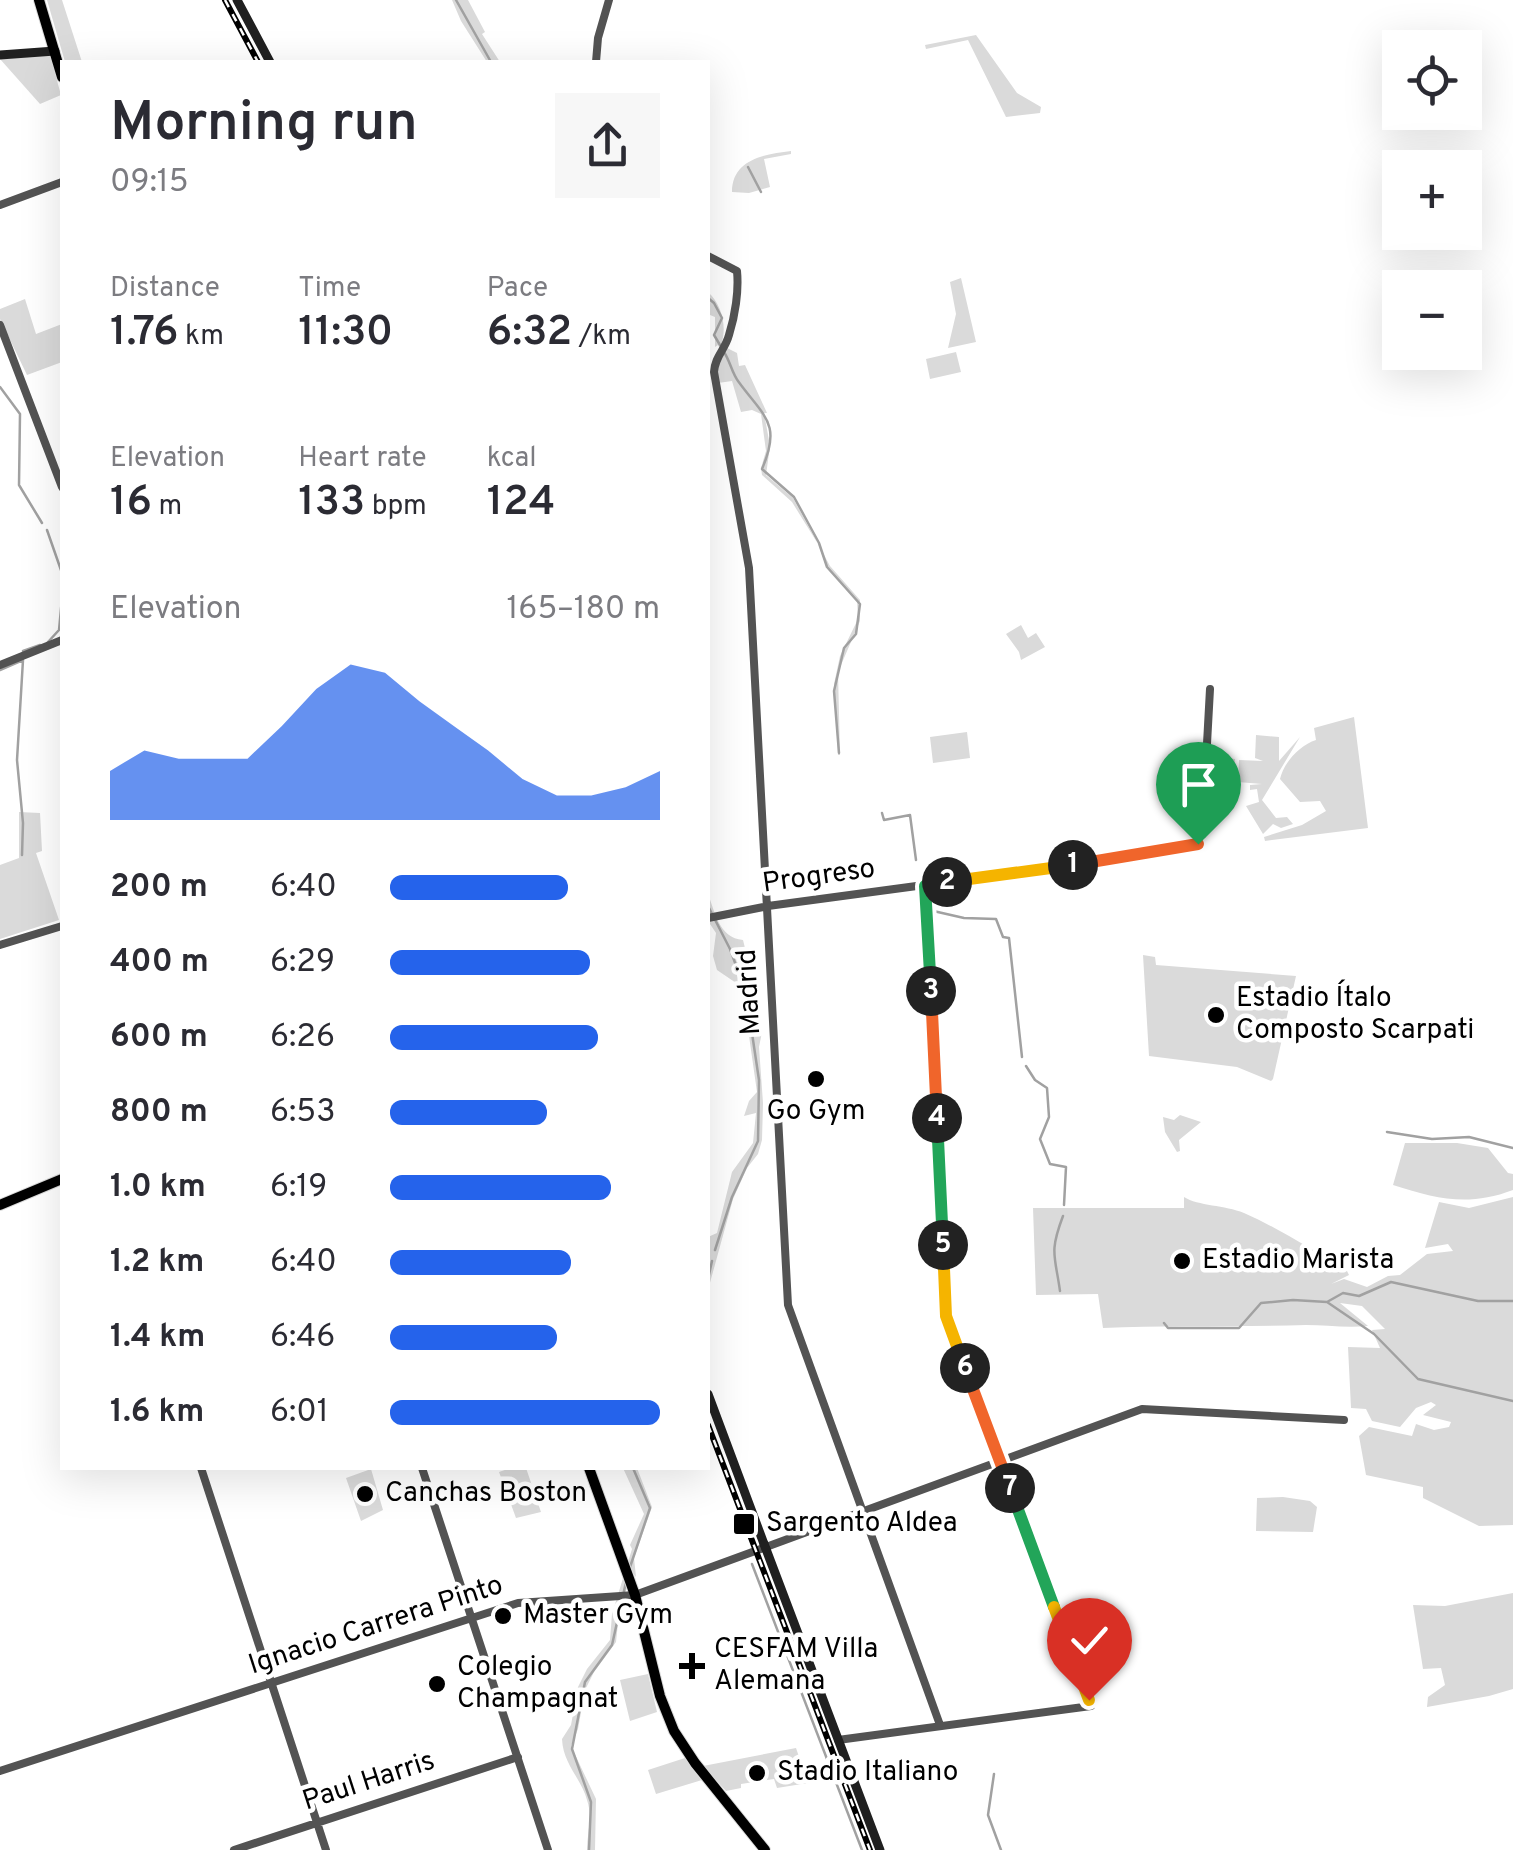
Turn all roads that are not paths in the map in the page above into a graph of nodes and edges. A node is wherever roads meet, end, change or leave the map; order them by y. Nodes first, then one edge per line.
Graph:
1 (39, 0) edge
2 (237, 0) edge
3 (609, 0) edge
4 (55, 51) junction
5 (0, 55) edge
6 (269, 60) edge
7 (596, 60) edge
8 (60, 70) edge
9 (60, 183) edge
10 (0, 205) edge
11 (710, 257) edge
12 (0, 325) edge
13 (60, 482) edge
14 (60, 641) edge
15 (0, 665) edge
16 (1210, 689) dead end
17 (919, 886) junction
18 (768, 906) junction
19 (711, 917) edge
20 (60, 927) edge
21 (0, 944) edge
22 (60, 1180) edge
23 (0, 1206) edge
24 (710, 1399) edge
25 (1344, 1420) dead end
26 (1000, 1461) junction
27 (202, 1470) edge
28 (423, 1470) edge
29 (590, 1470) edge
30 (862, 1512) junction
31 (631, 1596) junction
32 (471, 1617) junction
33 (272, 1683) junction
34 (940, 1725) junction
35 (838, 1740) junction
36 (518, 1757) junction
37 (0, 1771) edge
38 (317, 1822) junction
39 (234, 1850) edge
40 (326, 1850) edge
41 (548, 1850) edge
42 (765, 1850) edge
43 (880, 1850) edge

1 - 4 main road
2 - 6 main road
3 - 7 street
4 - 5 main road
4 - 8 main road
9 - 10 street
11 - 18 street, Madrid
12 - 13 street
14 - 15 street
16 - 17 street, Progreso
17 - 18 street, Progreso
17 - 26 street
18 - 19 street, Progreso
18 - 30 street, Madrid
20 - 21 street
22 - 23 main road
24 - 35 main road
25 - 26 street, Ignacio Carrera Pinto
26 - 30 street, Ignacio Carrera Pinto
26 - 34 street
27 - 33 street
28 - 32 street
29 - 31 main road
30 - 31 street, Ignacio Carrera Pinto
30 - 34 street, Madrid
31 - 32 street, Ignacio Carrera Pinto
31 - 42 main road
32 - 33 street, Ignacio Carrera Pinto
32 - 36 street
33 - 37 street, Ignacio Carrera Pinto
33 - 38 street
34 - 35 street
35 - 43 main road
36 - 38 street, Paul Harris
36 - 41 street
38 - 39 street, Paul Harris
38 - 40 street

